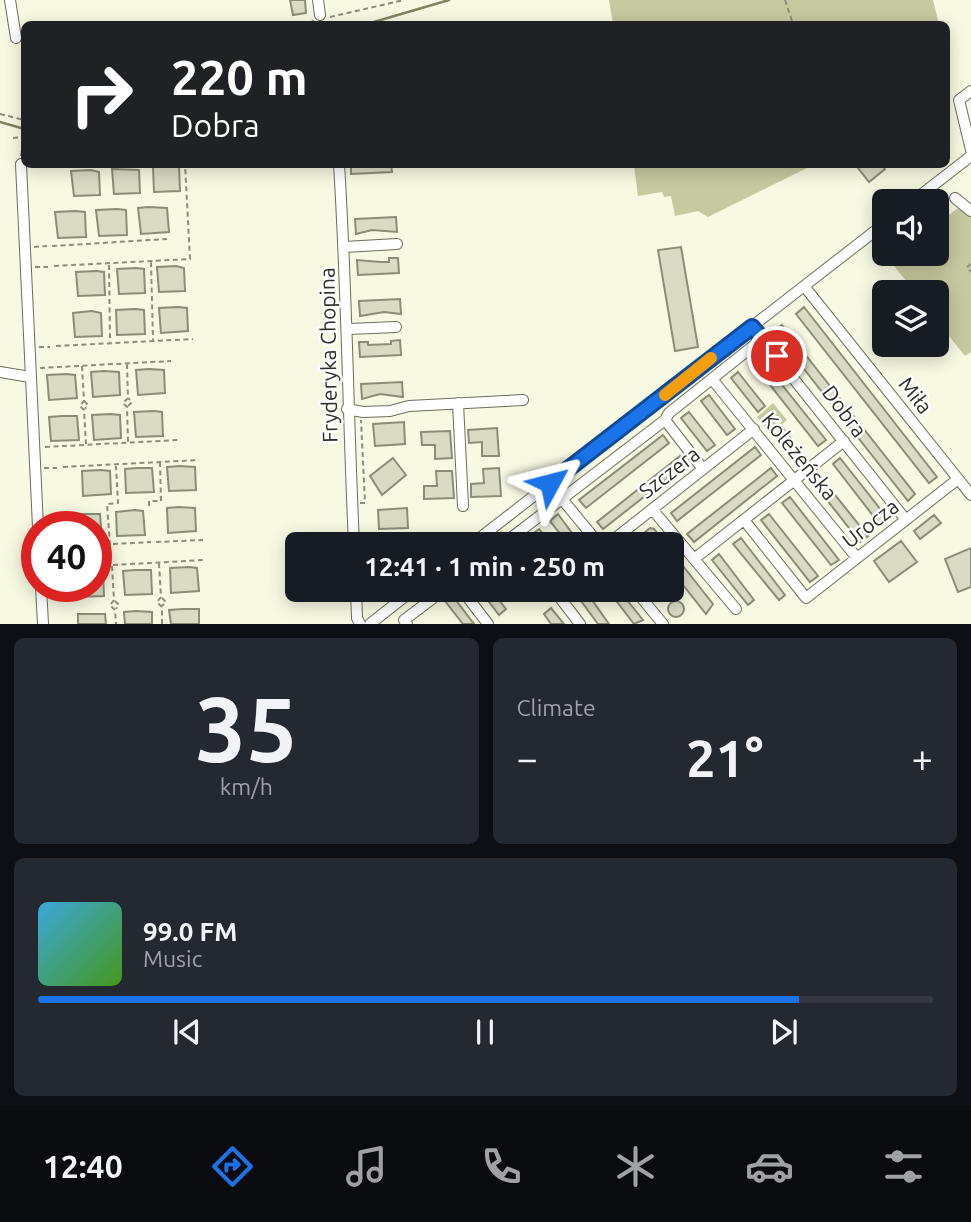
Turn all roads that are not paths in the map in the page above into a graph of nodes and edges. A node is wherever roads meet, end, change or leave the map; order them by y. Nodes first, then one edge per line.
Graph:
1 (10, 0) edge
2 (318, 0) edge
3 (320, 18) road end
4 (16, 38) dead end
5 (971, 91) edge
6 (971, 153) edge
7 (21, 168) edge
8 (339, 168) edge
9 (928, 189) edge
10 (955, 198) dead end
11 (971, 211) edge
12 (872, 233) edge
13 (397, 244) dead end
14 (344, 247) junction
15 (804, 286) junction
16 (396, 327) dead end
17 (752, 327) junction
18 (349, 329) junction
19 (762, 339) junction
20 (0, 372) edge
21 (30, 377) junction
22 (712, 379) junction
23 (523, 400) dead end
24 (458, 403) junction
25 (348, 409) junction
26 (665, 420) junction
27 (754, 429) junction
28 (844, 441) junction
29 (589, 453) junction
30 (601, 469) junction
31 (703, 469) junction
32 (958, 479) junction
33 (793, 480) junction
34 (971, 495) edge
35 (562, 499) junction
36 (463, 506) dead end
37 (652, 509) junction
38 (37, 511) edge
39 (744, 520) junction
40 (906, 520) junction
41 (353, 532) edge
42 (487, 532) edge
43 (526, 532) edge
44 (588, 532) edge
45 (623, 532) edge
46 (857, 558) junction
47 (694, 559) junction
48 (42, 602) edge
49 (357, 602) edge
50 (398, 602) edge
51 (429, 602) edge
52 (471, 602) edge
53 (563, 602) edge
54 (645, 602) edge
55 (736, 609) dead end
56 (405, 622) edge
57 (43, 624) edge
58 (360, 624) edge
59 (370, 624) edge
60 (488, 624) edge
61 (580, 624) edge
62 (663, 624) edge

1 - 4 street
2 - 3 street
5 - 6 street
6 - 9 street
7 - 21 street
8 - 14 street, Fryderyka Chopina
10 - 11 street
12 - 15 street
13 - 14 street
14 - 18 street, Fryderyka Chopina
15 - 17 street
15 - 32 street, Miła
16 - 18 street
17 - 19 street, Dobra
17 - 29 street
18 - 25 street, Fryderyka Chopina
19 - 22 street
19 - 28 street, Dobra
20 - 21 street
21 - 38 street
22 - 26 street
22 - 27 street, Koleżeńska
23 - 24 street
24 - 25 street
24 - 36 street
25 - 41 street, Fryderyka Chopina
26 - 30 street
26 - 31 street
27 - 31 street, Szczera
27 - 33 street, Koleżeńska
28 - 33 street
28 - 40 street, Dobra
29 - 30 street
29 - 42 street
30 - 35 street
31 - 37 street, Szczera
32 - 34 street, Miła
32 - 40 street, Urocza
33 - 39 street
33 - 46 street, Koleżeńska
35 - 43 street
35 - 44 street
37 - 45 street, Szczera
37 - 47 street
39 - 46 street, Urocza
39 - 47 street
40 - 46 street, Urocza
47 - 55 street
48 - 57 street
49 - 58 street
50 - 59 street
51 - 56 street
52 - 60 street
53 - 61 street
54 - 62 street

